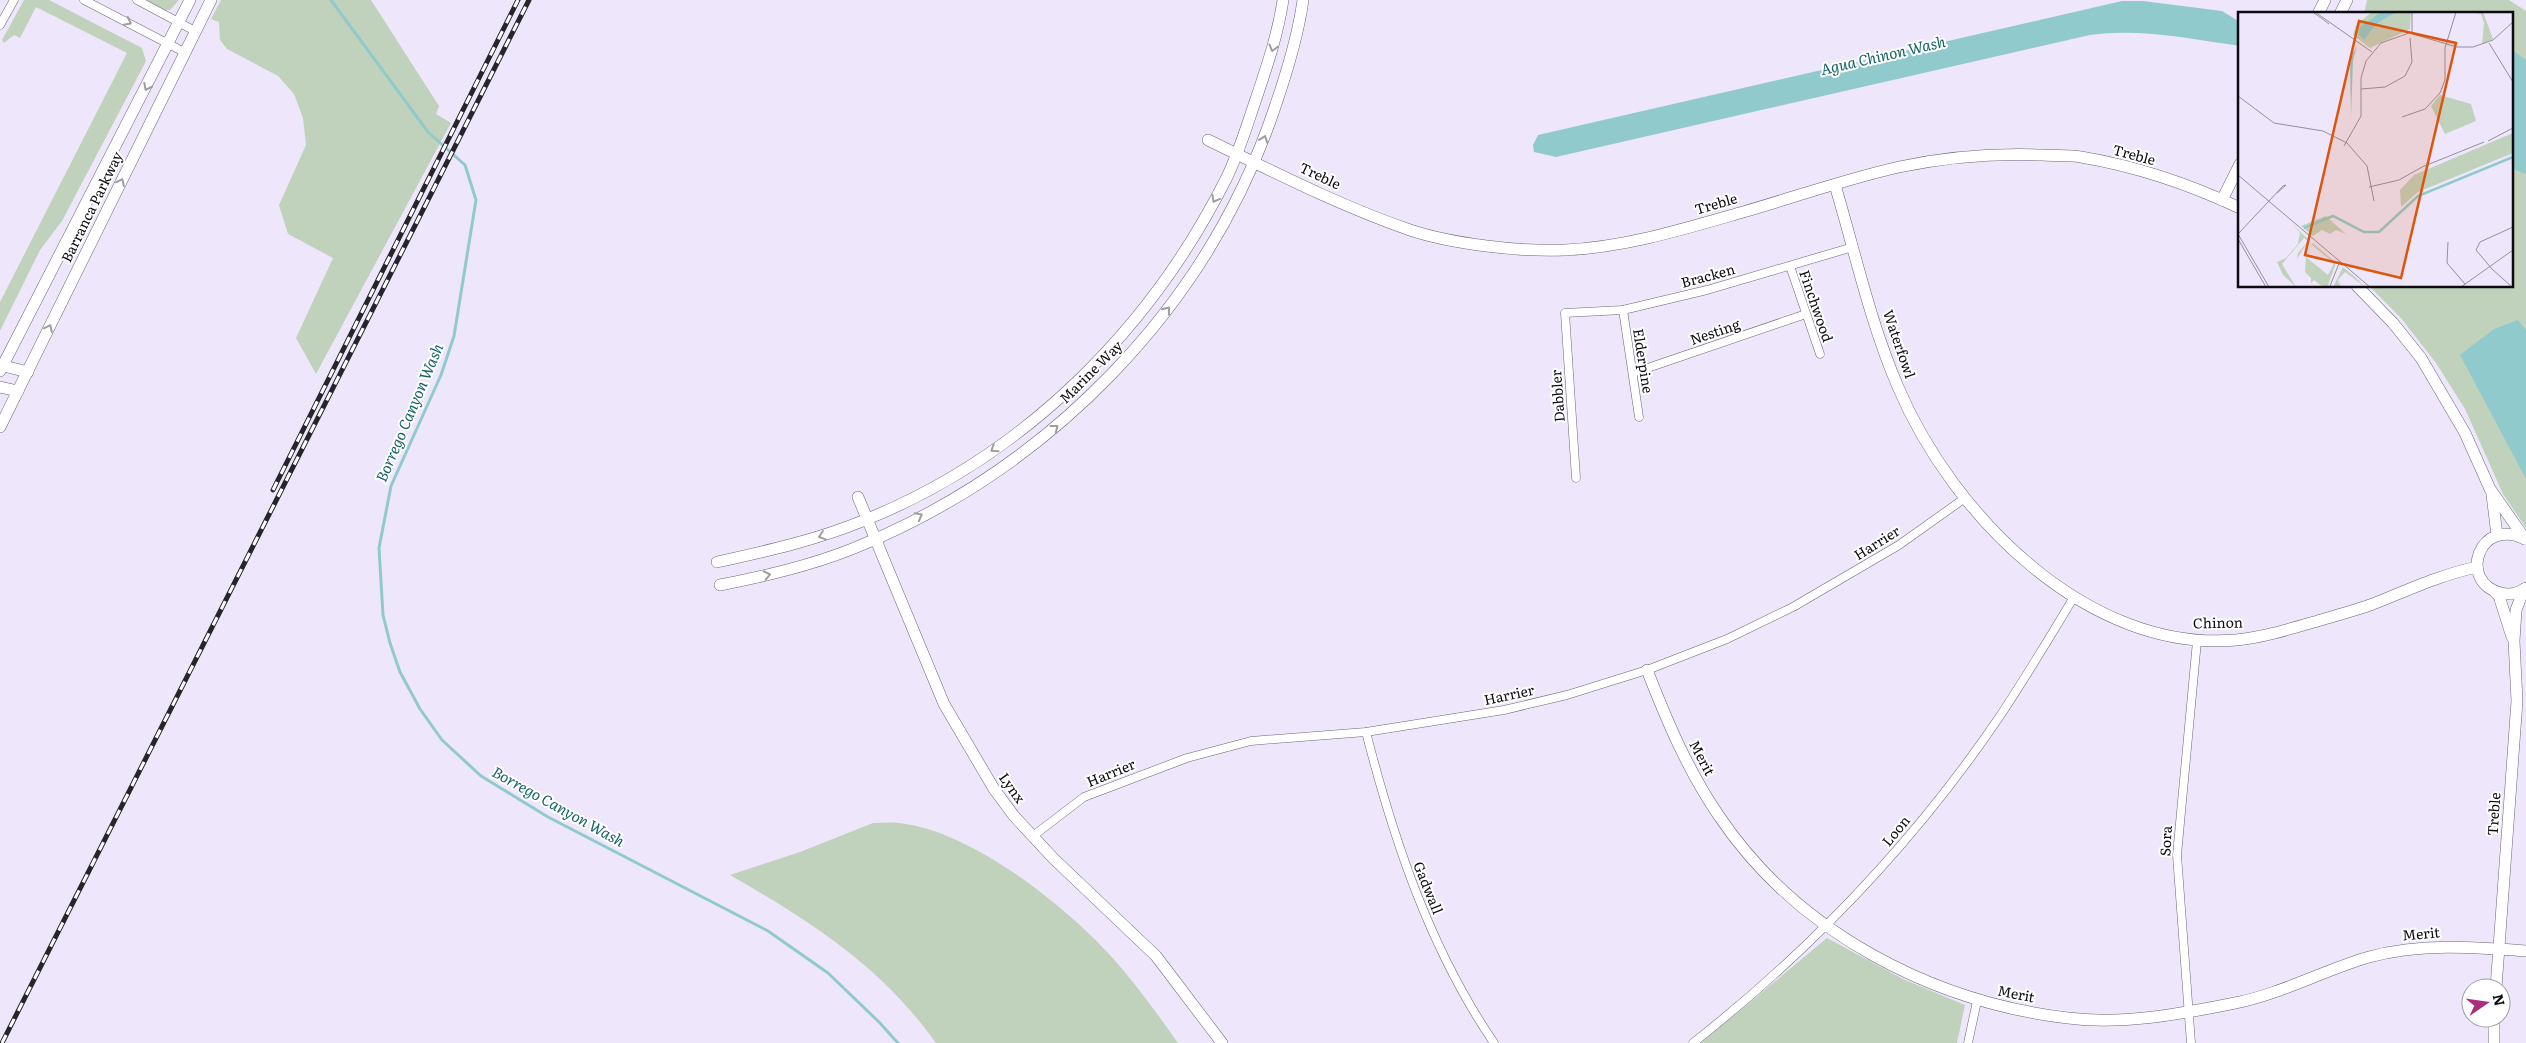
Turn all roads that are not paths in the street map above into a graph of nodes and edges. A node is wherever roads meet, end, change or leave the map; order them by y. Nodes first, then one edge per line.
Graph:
1 (14, 0) edge
2 (84, 0) edge
3 (137, 0) edge
4 (190, 0) edge
5 (211, 0) edge
6 (1283, 0) edge
7 (1303, 0) edge
8 (2325, 0) edge
9 (2347, 0) edge
10 (2319, 12) edge
11 (2341, 12) edge
12 (179, 22) junction
13 (0, 25) edge
14 (195, 31) junction
15 (168, 43) junction
16 (184, 52) junction
17 (1208, 140) dead end
18 (1236, 154) junction
19 (1255, 162) junction
20 (2238, 168) edge
21 (1835, 185) junction
22 (2222, 200) junction
23 (2238, 207) edge
24 (1853, 247) junction
25 (1790, 266) junction
26 (2359, 288) edge
27 (1623, 310) junction
28 (1565, 313) joint
29 (1806, 314) junction
30 (1820, 354) dead end
31 (1, 367) edge
32 (28, 372) junction
33 (1632, 373) junction
34 (0, 387) edge
35 (18, 391) junction
36 (1639, 417) dead end
37 (0, 427) edge
38 (1576, 478) dead end
39 (2490, 489) junction
40 (858, 497) dead end
41 (1966, 498) junction
42 (867, 519) junction
43 (2497, 535) junction
44 (876, 538) junction
45 (2526, 539) edge
46 (717, 562) dead end
47 (2477, 567) junction
48 (720, 585) dead end
49 (2525, 589) edge
50 (2495, 592) junction
51 (2074, 597) junction
52 (2197, 640) junction
53 (2514, 641) junction
54 (1647, 670) junction
55 (1366, 732) junction
56 (1033, 836) junction
57 (1827, 925) junction
58 (2500, 949) junction
59 (2526, 951) edge
60 (2497, 978) edge
61 (1977, 1001) junction
62 (2189, 1011) junction
63 (2494, 1028) edge
64 (1222, 1043) edge
65 (1494, 1043) edge
66 (1693, 1043) edge
67 (1968, 1043) edge
68 (2191, 1043) edge
69 (2494, 1043) edge

1 - 13 street
2 -> 15 street
3 - 12 street
4 - 12 street, Barranca Parkway
5 - 14 street, Barranca Parkway
6 -> 18 street, Marine Way
19 -> 7 street, Marine Way
8 - 10 street
9 - 11 street
12 - 14 street
12 - 15 street, Barranca Parkway
14 - 16 street, Barranca Parkway
15 - 16 street
15 -> 31 street, Barranca Parkway
32 -> 16 street, Barranca Parkway
17 - 18 street, Treble
18 - 19 street, Treble
18 -> 42 street, Marine Way
19 - 21 street, Treble
44 -> 19 street, Marine Way
20 - 22 street
21 - 22 street, Treble
21 - 24 street, Waterfowl
22 - 23 street, Treble
24 - 25 street, Bracken
24 - 41 street, Waterfowl
25 - 27 street, Bracken
25 - 29 street, Finchwood
26 - 39 street
27 - 28 street, Bracken
27 - 33 street, Elderpine
28 - 38 street, Dabbler
29 - 30 street, Finchwood
29 - 33 street, Nesting
31 - 32 street
32 - 35 street, Barranca Parkway
33 - 36 street, Elderpine
34 - 35 street
35 - 37 street, Barranca Parkway
39 - 43 street
39 - 45 street
40 - 42 street, Lynx
41 - 51 street, Chinon
41 - 54 street, Harrier
42 - 44 street, Lynx
42 -> 46 street, Marine Way
43 - 45 street
43 - 47 street
48 -> 44 street, Marine Way
44 - 56 street, Lynx
47 - 50 street, Treble
47 - 52 street, Chinon
49 - 50 street
49 - 53 street, Treble
50 - 53 street, Treble
51 - 52 street, Chinon
51 - 57 street, Loon
52 - 62 street, Sora
53 - 58 street, Treble
54 - 55 street, Harrier
54 - 57 street, Merit
55 - 56 street, Harrier
55 - 65 street, Gadwall
56 - 64 street, Lynx
57 - 61 street, Merit
57 - 66 street, Loon
58 - 59 street, Merit
58 - 60 street, Treble
58 - 62 street, Merit
61 - 62 street, Merit
61 - 67 street
62 - 68 street, Sora
63 - 69 street

